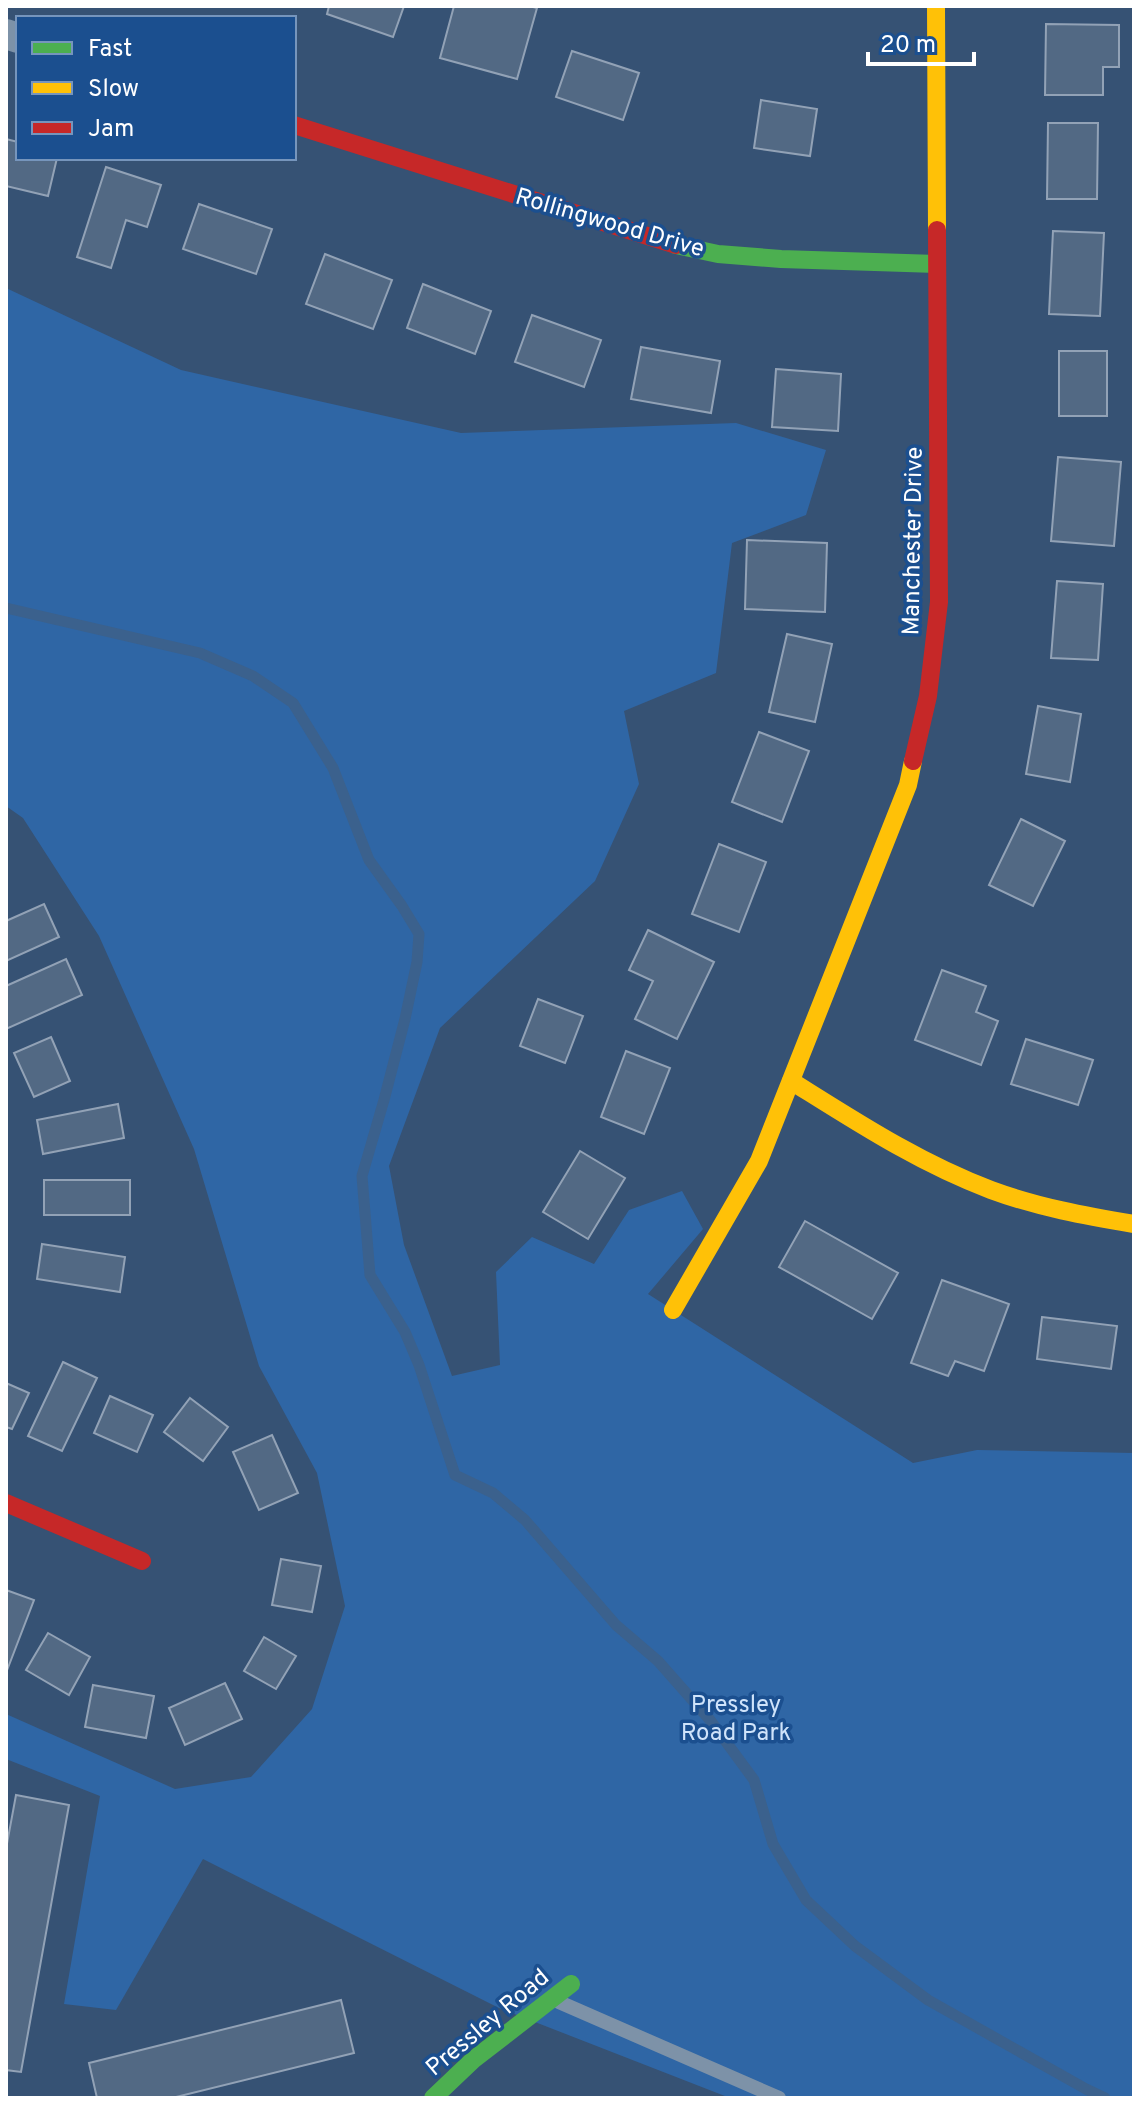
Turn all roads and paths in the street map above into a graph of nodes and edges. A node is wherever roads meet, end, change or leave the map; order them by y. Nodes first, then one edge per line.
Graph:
1 (936, 6) edge
2 (296, 126) edge
3 (937, 264) junction
4 (791, 1081) junction
5 (1134, 1224) edge
6 (673, 1310) dead end
7 (6, 1503) edge
8 (142, 1561) dead end
9 (571, 1984) dead end
10 (551, 1998) junction
11 (433, 2098) edge
12 (779, 2098) edge

1 - 3 street, Manchester Drive
2 - 3 street, Rollingwood Drive
3 - 4 street, Manchester Drive
4 - 5 street
4 - 6 street, Manchester Drive
7 - 8 street
9 - 10 street, Pressley Road
10 - 11 street, Pressley Road
10 - 12 lane

